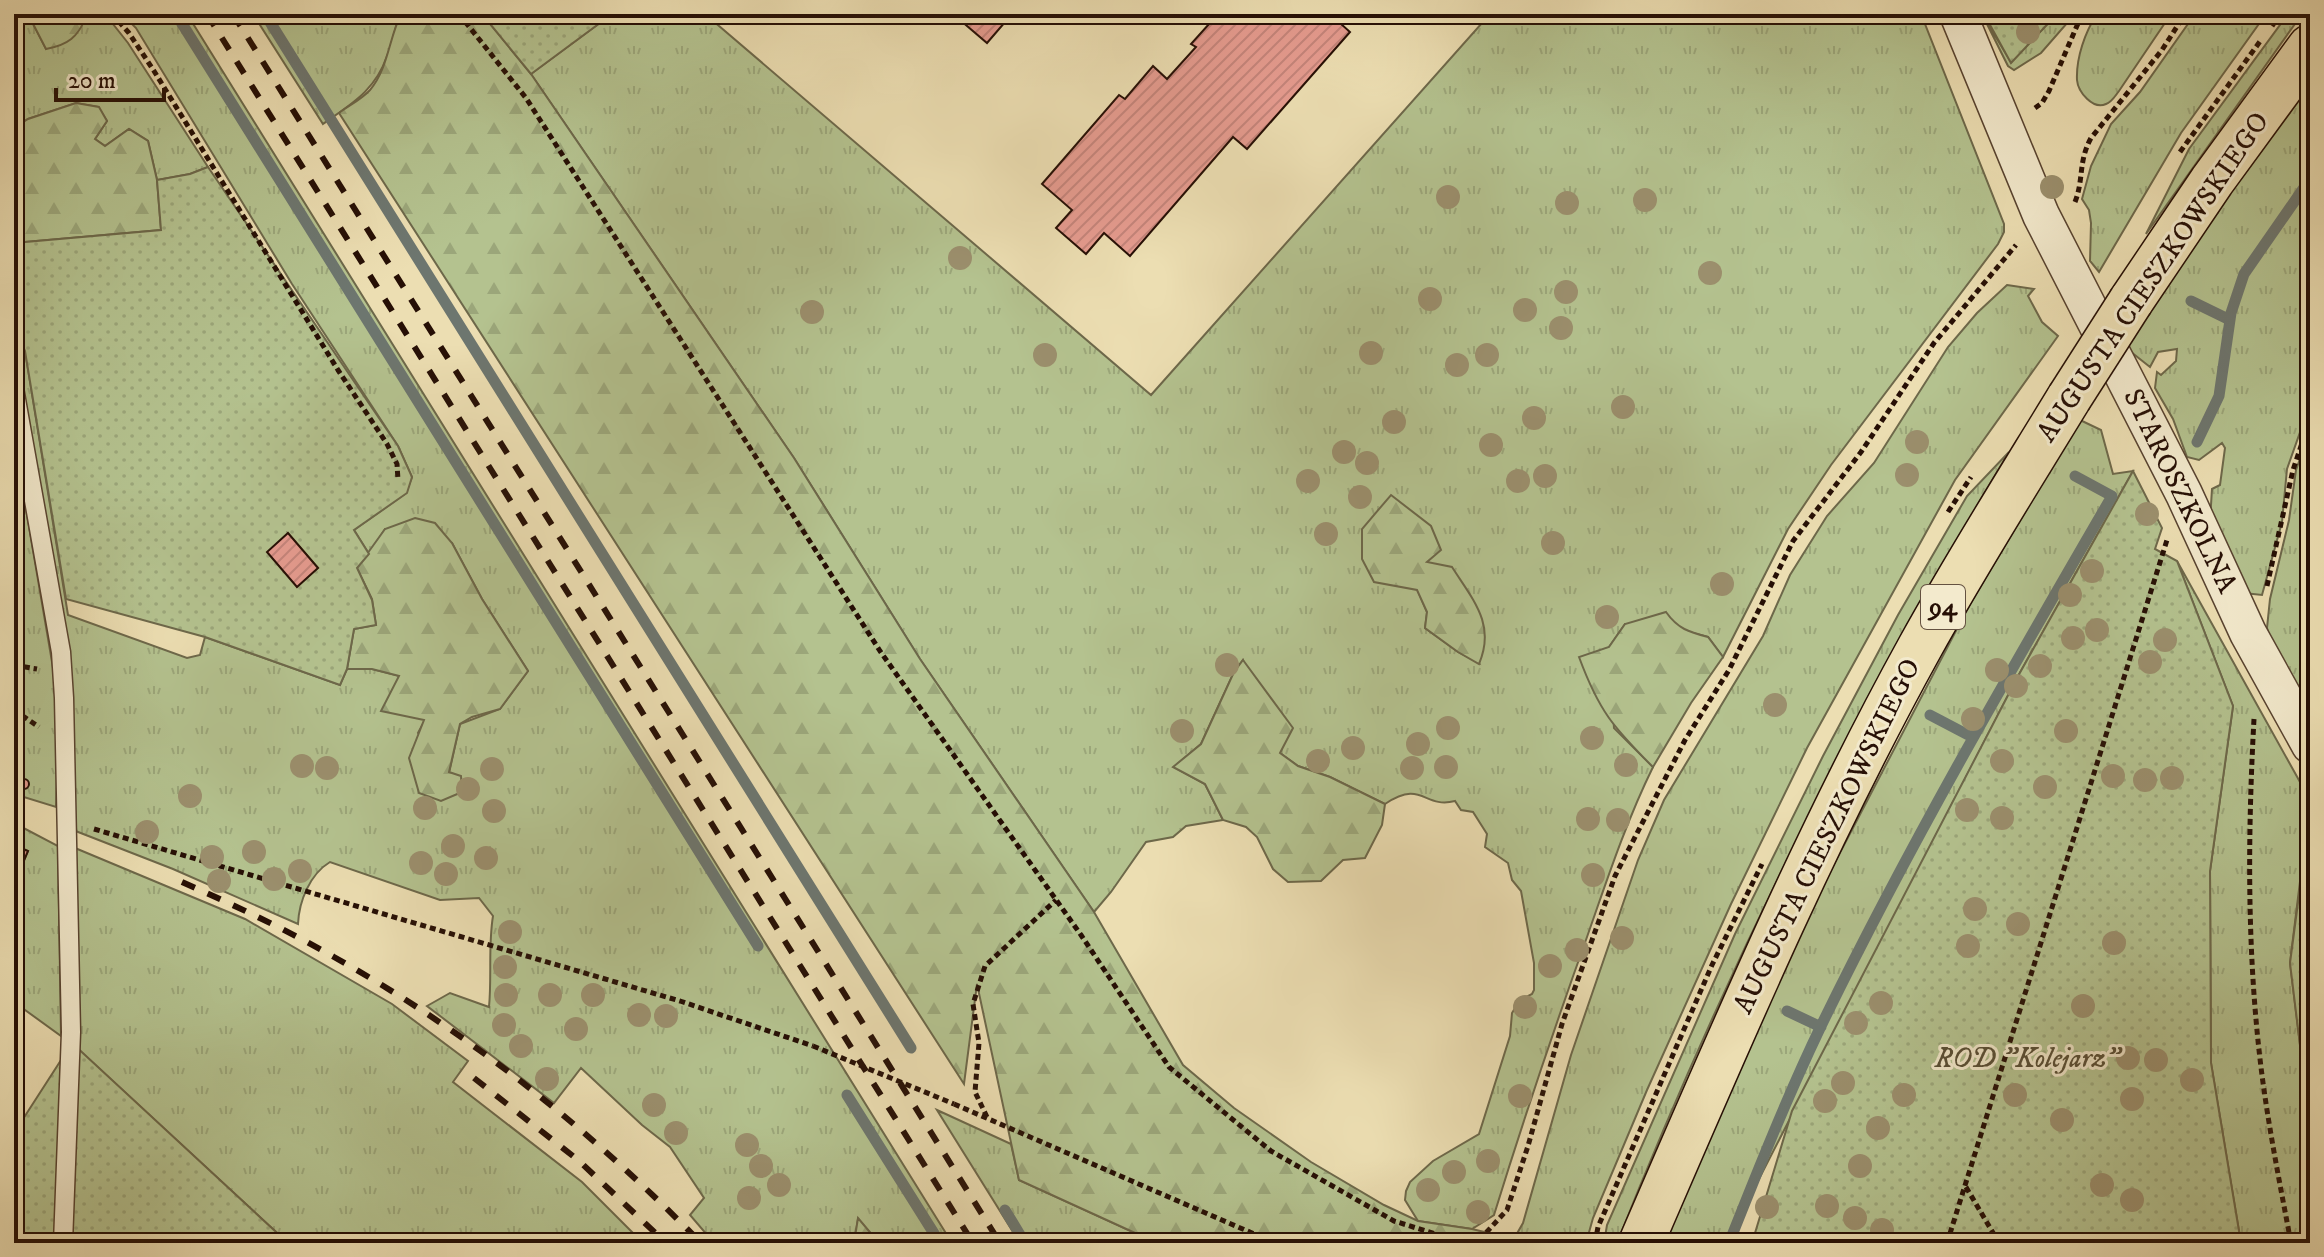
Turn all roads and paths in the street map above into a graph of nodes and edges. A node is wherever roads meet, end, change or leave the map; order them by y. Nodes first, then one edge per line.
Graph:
1 (112, 14) edge
2 (459, 14) edge
3 (1958, 14) edge
4 (2082, 14) edge
5 (2185, 14) edge
6 (2310, 47) edge
7 (2004, 131) junction
8 (2041, 215) junction
9 (14, 388) edge
10 (2310, 419) edge
11 (398, 480) dead end
12 (2170, 531) dead end
13 (2265, 594) dead end
14 (2262, 659) junction
15 (2310, 745) edge
16 (67, 821) junction
17 (1056, 900) junction
18 (987, 1118) junction
19 (1966, 1186) junction
20 (1443, 1240) edge
21 (63, 1243) edge
22 (1275, 1243) edge
23 (1641, 1243) edge
24 (1947, 1243) edge
25 (1999, 1243) edge
26 (2291, 1243) edge

1 - 11 path
2 - 17 path
3 - 7 street, STAROSZKOLNA
4 - 7 path
5 - 8 path
6 - 23 main road, AUGUSTA CIESZKOWSKIEGO / 94, bridge
7 - 8 street, STAROSZKOLNA
8 - 14 street, STAROSZKOLNA
8 - 20 path
9 - 16 lane
10 - 13 path
12 - 19 path
14 - 15 street, STAROSZKOLNA
14 - 26 path
16 - 18 path, bridge
16 - 21 lane
17 - 18 path
17 - 20 path
18 - 22 path
19 - 24 path
19 - 25 path

